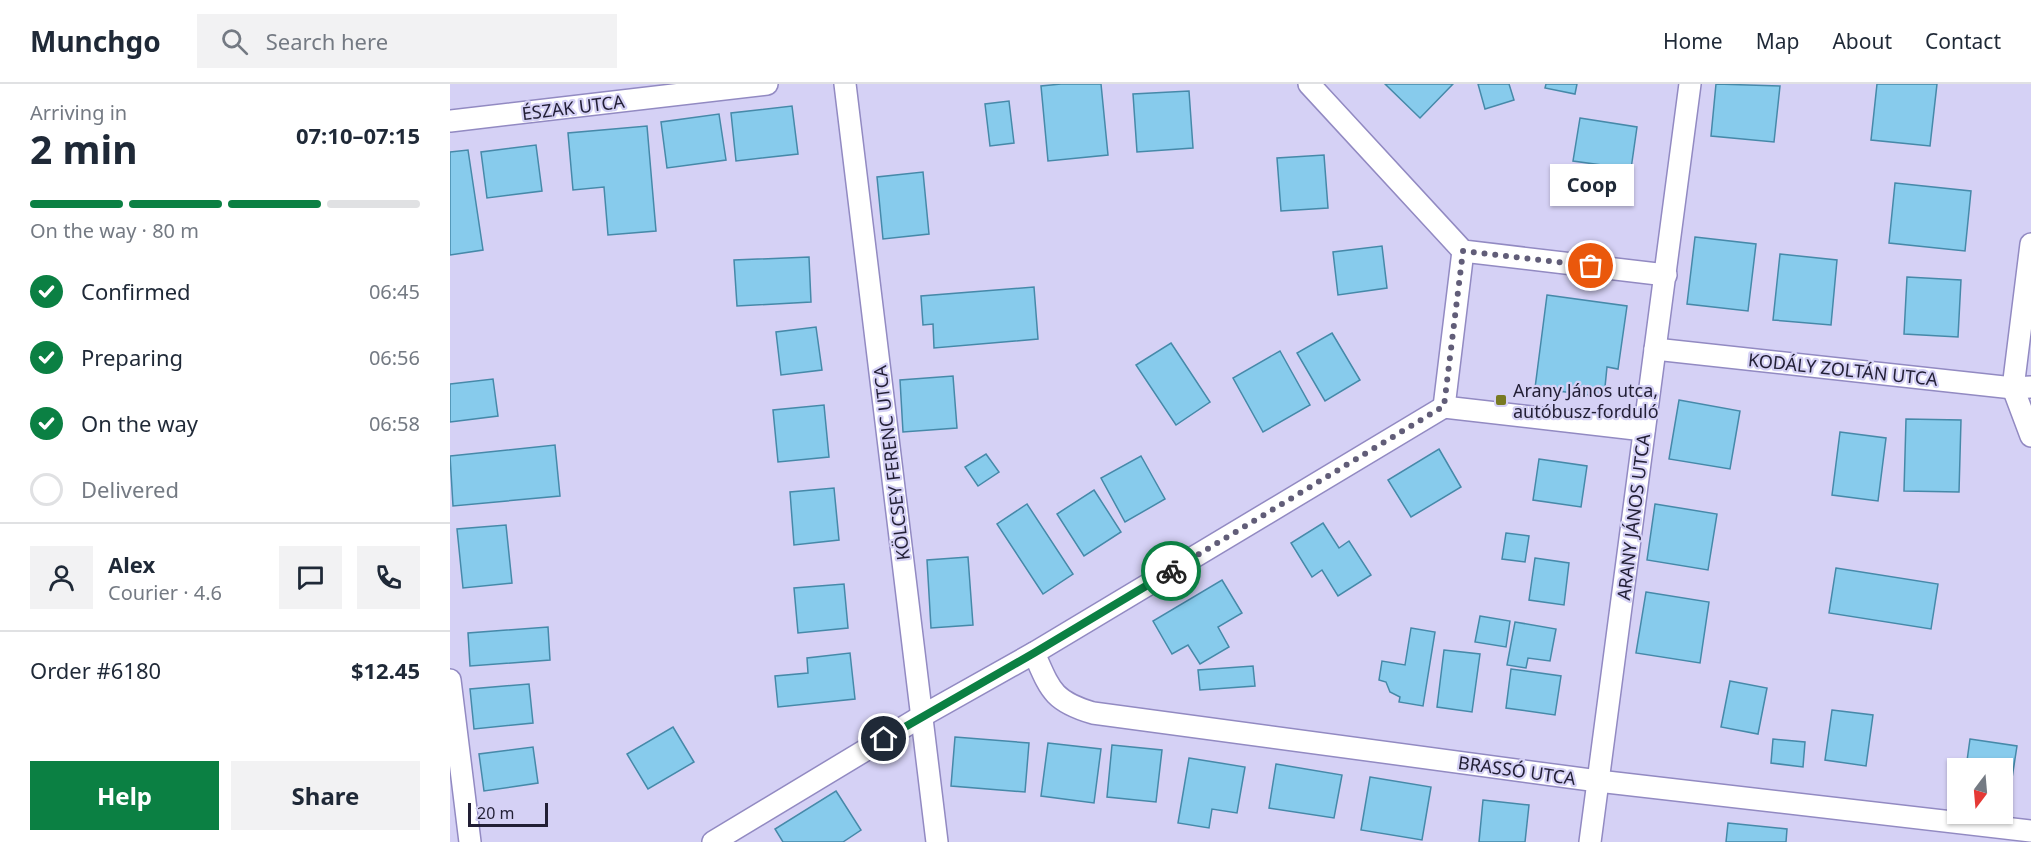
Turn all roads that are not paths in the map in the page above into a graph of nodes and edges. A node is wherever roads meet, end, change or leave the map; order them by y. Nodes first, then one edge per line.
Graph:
1 (766, 84) edge
2 (844, 84) edge
3 (1310, 84) edge
4 (1690, 84) edge
5 (450, 121) edge
6 (2031, 244) edge
7 (1463, 251) junction
8 (1666, 275) junction
9 (1655, 349) junction
10 (2022, 388) edge
11 (1444, 406) junction
12 (1644, 430) junction
13 (2031, 436) edge
14 (1034, 653) junction
15 (450, 680) edge
16 (922, 716) junction
17 (1598, 781) junction
18 (2031, 831) edge
19 (470, 842) edge
20 (713, 842) edge
21 (937, 842) edge
22 (1590, 842) edge

1 - 5 street, ÉSZAK UTCA
2 - 16 street, KÖLCSEY FERENC UTCA
3 - 7 street
4 - 8 street, ARANY JÁNOS UTCA
6 - 10 street
7 - 8 street
7 - 11 street
8 - 9 street, ARANY JÁNOS UTCA
9 - 10 street, KODÁLY ZOLTÁN UTCA
9 - 12 street, ARANY JÁNOS UTCA
10 - 13 street
11 - 12 street
11 - 14 street
12 - 17 street, ARANY JÁNOS UTCA
14 - 16 street
14 - 17 street, BRASSÓ UTCA
15 - 19 street
16 - 20 street
16 - 21 street, KÖLCSEY FERENC UTCA
17 - 18 street, BRASSÓ UTCA
17 - 22 street, ARANY JÁNOS UTCA

